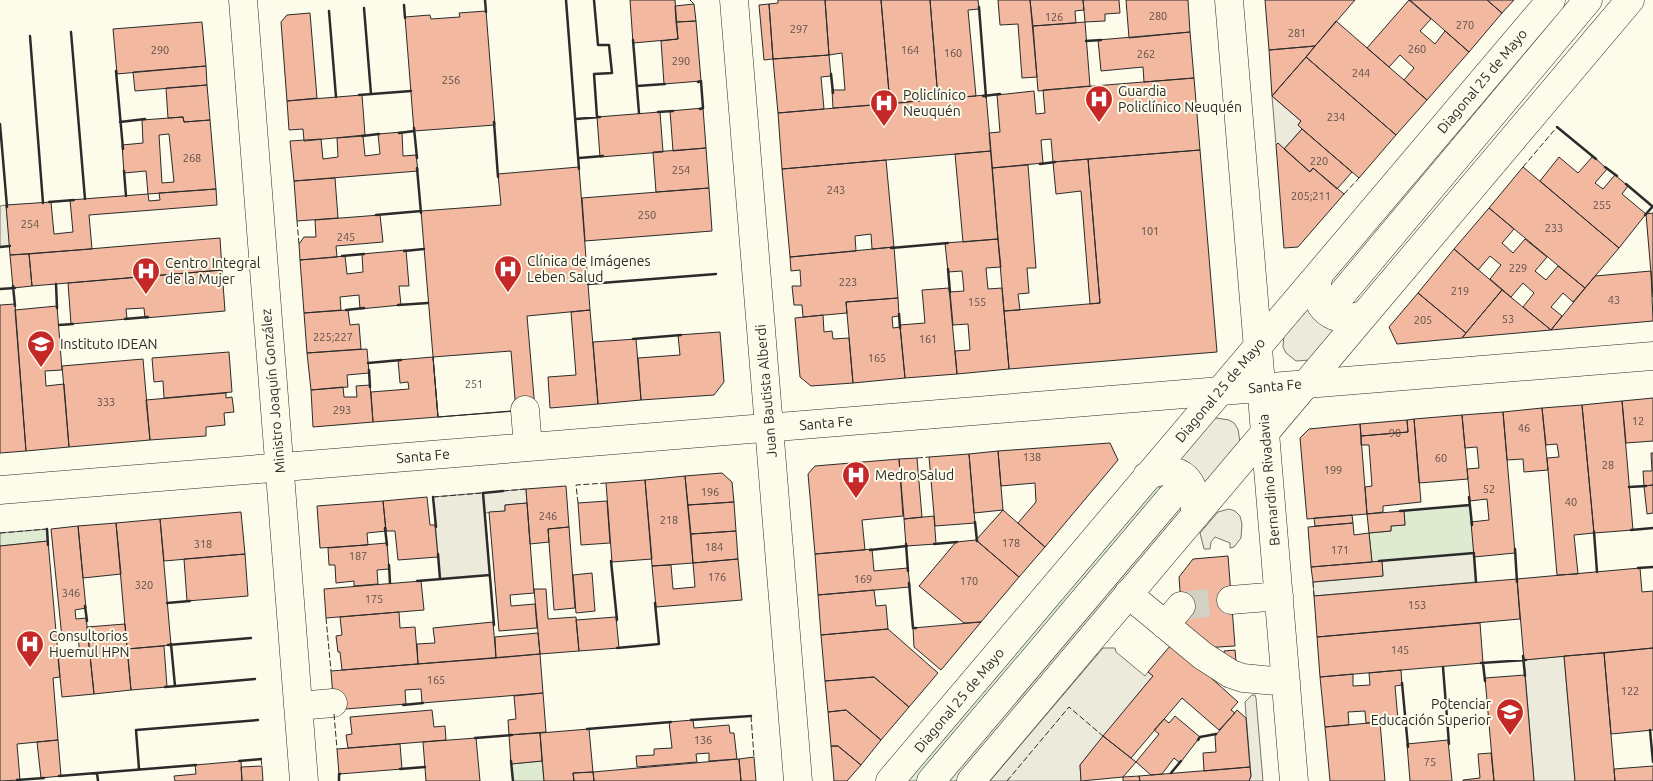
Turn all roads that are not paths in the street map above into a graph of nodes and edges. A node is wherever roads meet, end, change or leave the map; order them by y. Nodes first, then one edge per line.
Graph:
1 (243, 0) edge
2 (734, 0) edge
3 (1229, 0) edge
4 (1551, 0) edge
5 (1588, 0) edge
6 (1630, 0) edge
7 (1319, 275) junction
8 (1342, 294) dead end
9 (1365, 314) junction
10 (1258, 346) junction
11 (1653, 356) edge
12 (1307, 384) junction
13 (1262, 387) junction
14 (1220, 391) junction
15 (525, 410) dead end
16 (769, 427) junction
17 (1266, 432) junction
18 (528, 447) junction
19 (280, 467) junction
20 (1147, 476) junction
21 (0, 490) edge
22 (1171, 497) dead end
23 (1194, 517) junction
24 (1128, 594) junction
25 (1279, 596) junction
26 (1231, 600) tunnel mouth
27 (1286, 682) junction
28 (333, 703) dead end
29 (298, 706) junction
30 (304, 781) edge
31 (798, 781) edge
32 (890, 781) edge
33 (931, 781) edge
34 (971, 781) edge
35 (1294, 781) edge

1 - 19 street, Ministro Joaquín González
2 - 16 street, Juan Bautista Alberdi
3 - 10 street, Bernardino Rivadavia
4 - 7 street, Diagonal 25 de Mayo
5 - 8 street
6 - 9 street
7 - 9 street
7 - 10 street, Diagonal 25 de Mayo
9 - 12 street
10 - 13 street, Bernardino Rivadavia
10 - 14 street, Diagonal 25 de Mayo
11 - 12 street, Santa Fe
12 - 13 street, Santa Fe
12 - 17 street
13 - 14 street, Santa Fe
13 - 17 street, Bernardino Rivadavia
14 - 16 street, Santa Fe
14 - 20 street, Diagonal 25 de Mayo
15 - 18 street
16 - 18 street, Santa Fe
16 - 31 street, Juan Bautista Alberdi
17 - 23 street
17 - 25 street, Bernardino Rivadavia
18 - 19 street, Santa Fe
19 - 21 street, Santa Fe
19 - 29 street, Ministro Joaquín González
20 - 23 street
20 - 32 street, Diagonal 25 de Mayo
22 - 33 street
23 - 24 street
24 - 27 street
24 - 34 street
25 - 26 street
25 - 27 street, Bernardino Rivadavia
27 - 35 street, Bernardino Rivadavia
28 - 29 street
29 - 30 street, Ministro Joaquín González

